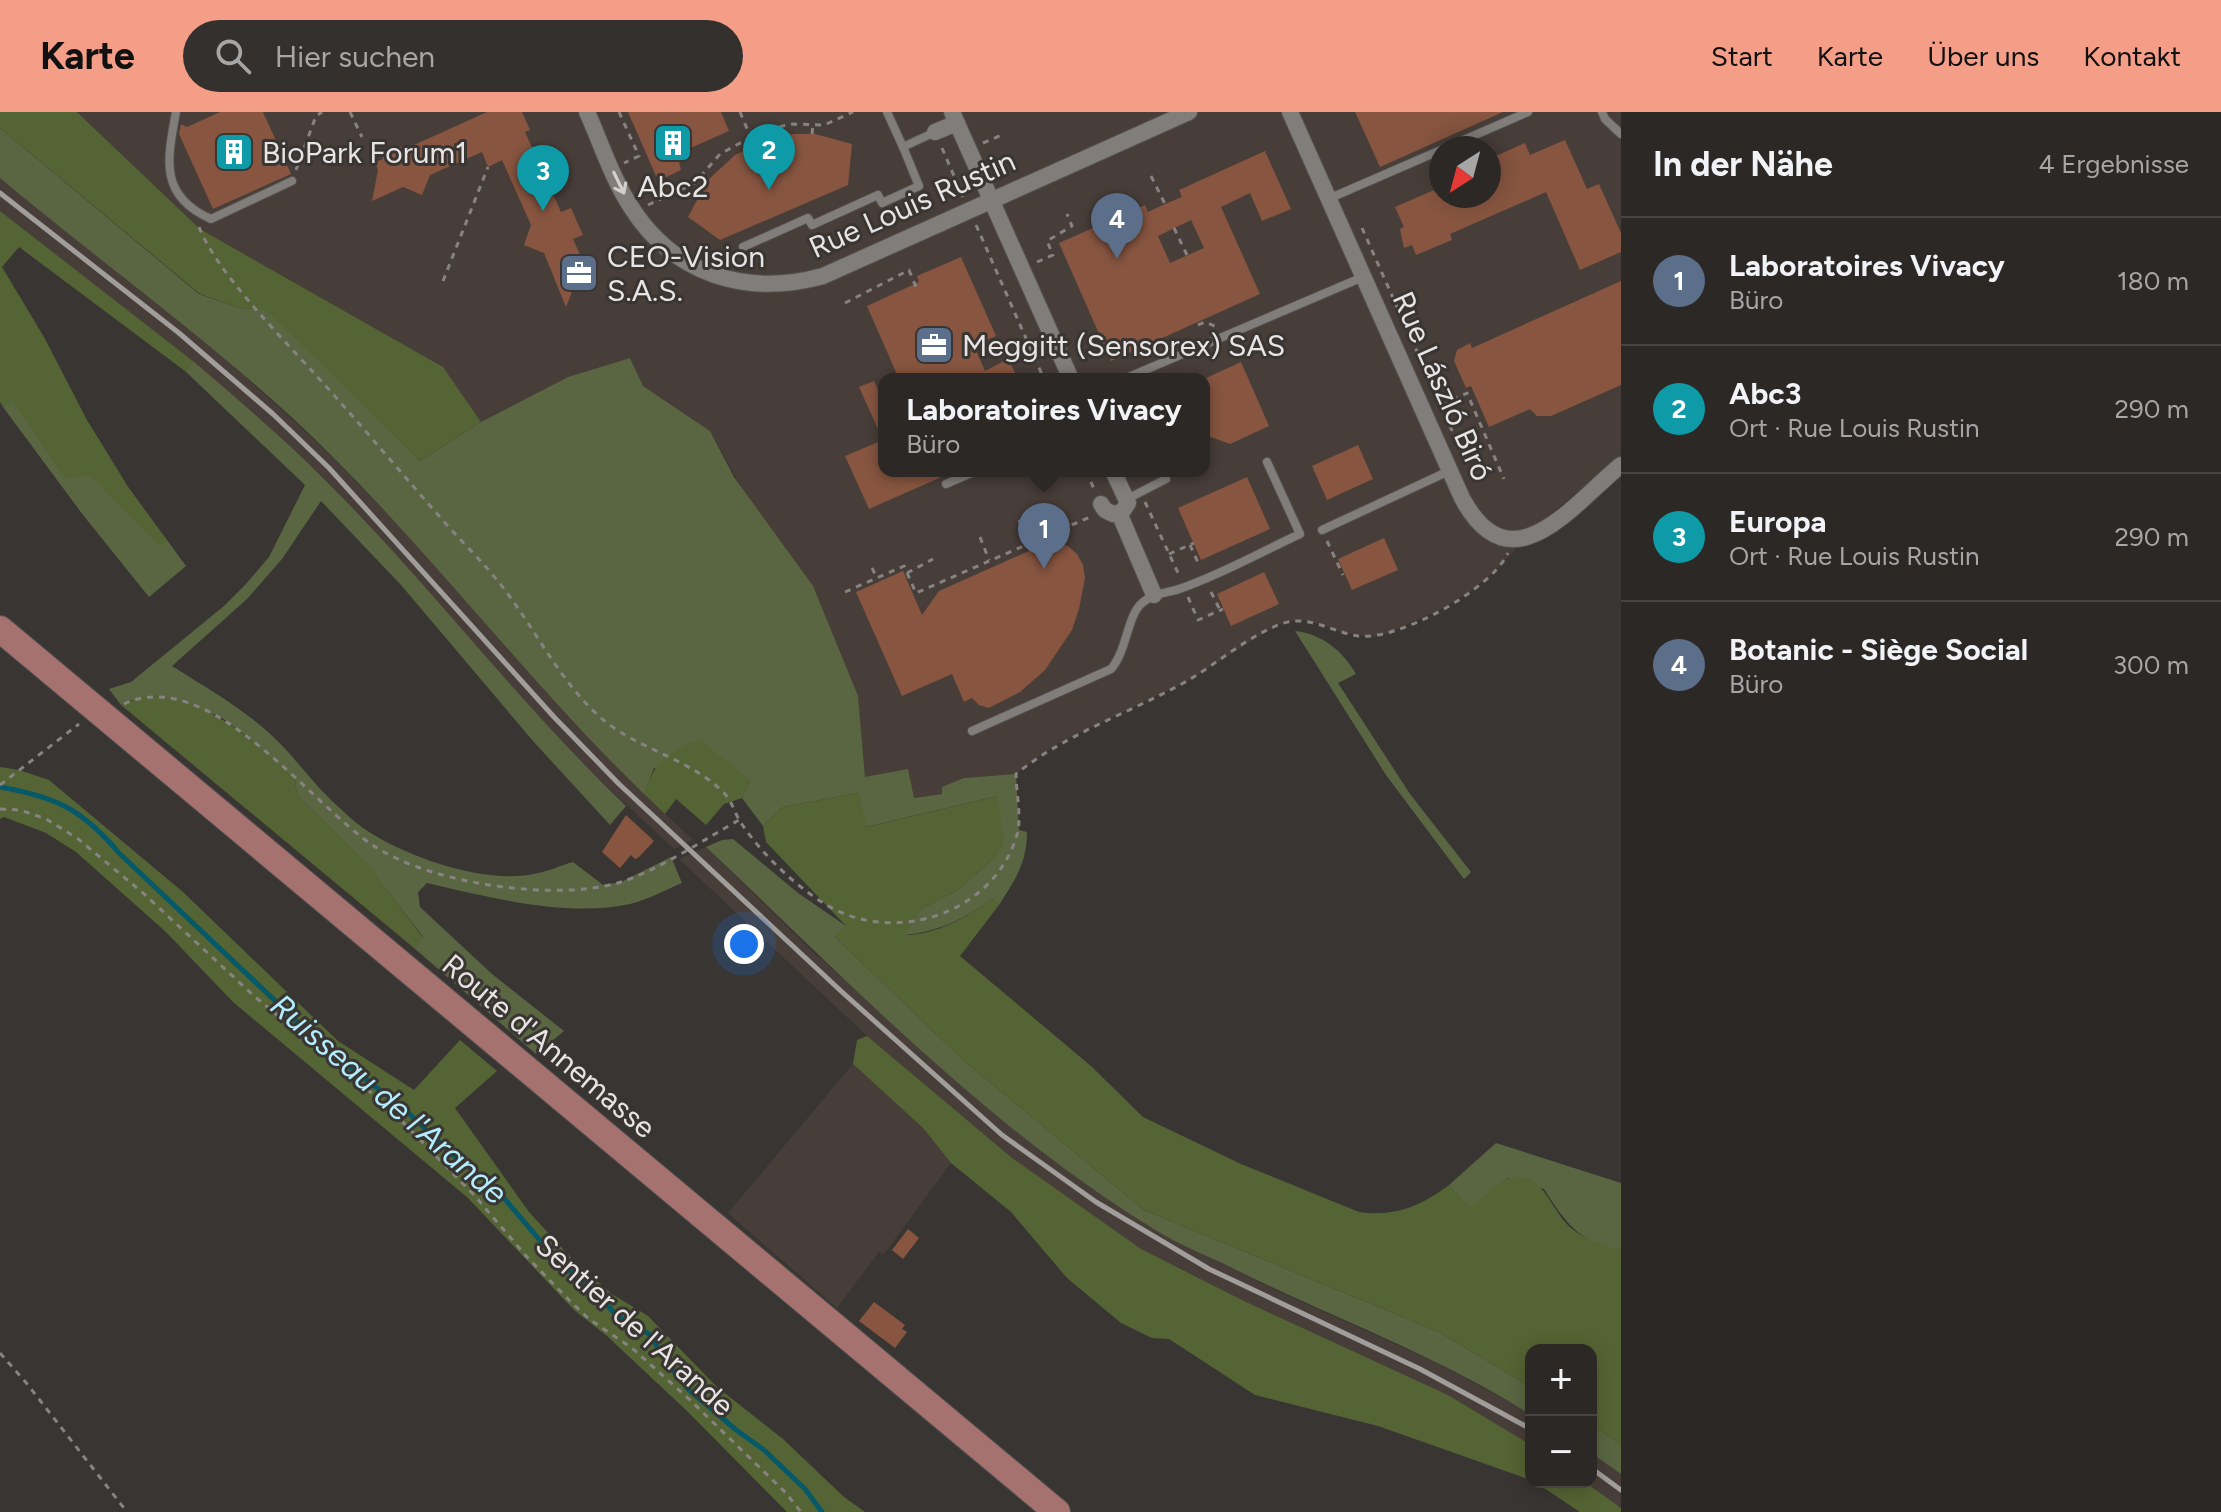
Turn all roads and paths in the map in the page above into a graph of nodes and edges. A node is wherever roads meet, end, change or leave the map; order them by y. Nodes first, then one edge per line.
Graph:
1 (176, 112) edge
2 (322, 112) edge
3 (350, 112) edge
4 (587, 112) edge
5 (619, 112) edge
6 (740, 112) edge
7 (853, 112) edge
8 (887, 112) edge
9 (1189, 112) edge
10 (1290, 112) edge
11 (1528, 112) edge
12 (1602, 112) edge
13 (955, 118) edge
14 (813, 125) junction
15 (935, 132) junction
16 (812, 134) dead end
17 (1004, 134) dead end
18 (1621, 134) edge
19 (751, 136) junction
20 (1473, 136) edge
21 (362, 137) dead end
22 (754, 145) dead end
23 (903, 147) junction
24 (969, 150) junction
25 (302, 155) dead end
26 (1429, 155) edge
27 (488, 167) dead end
28 (612, 169) junction
29 (702, 176) junction
30 (1151, 176) dead end
31 (708, 180) dead end
32 (292, 181) dead end
33 (1328, 199) junction
34 (992, 200) junction
35 (1165, 204) dead end
36 (968, 210) junction
37 (195, 211) junction
38 (634, 211) junction
39 (1067, 214) dead end
40 (1174, 228) dead end
41 (743, 247) dead end
42 (1187, 255) dead end
43 (1022, 268) junction
44 (1363, 277) junction
45 (443, 281) dead end
46 (916, 287) dead end
47 (845, 303) dead end
48 (1198, 325) dead end
49 (1221, 328) dead end
50 (1041, 373) edge
51 (1068, 373) edge
52 (1138, 373) edge
53 (1442, 406) dead end
54 (1267, 462) dead end
55 (1617, 468) edge
56 (1449, 471) junction
57 (962, 477) edge
58 (1114, 477) edge
59 (1166, 479) dead end
60 (1504, 479) dead end
61 (946, 484) dead end
62 (1118, 504) junction
63 (1019, 520) dead end
64 (1322, 530) joint
65 (980, 537) dead end
66 (1194, 543) dead end
67 (1029, 544) junction
68 (1169, 554) junction
69 (933, 559) dead end
70 (989, 561) junction
71 (872, 568) dead end
72 (1497, 569) dead end
73 (907, 573) junction
74 (1343, 575) dead end
75 (877, 578) junction
76 (1184, 587) junction
77 (845, 592) dead end
78 (1154, 595) junction
79 (1223, 609) dead end
80 (0, 629) edge
81 (101, 714) junction
82 (972, 731) dead end
83 (0, 785) edge
84 (0, 809) edge
85 (739, 820) junction
86 (0, 1353) edge
87 (127, 1512) edge
88 (801, 1512) edge
89 (1057, 1512) edge

1 - 37 lane
2 - 25 path
3 - 21 path
4 - 28 street, Rue Louis Rustin
5 - 28 path
6 - 19 path
7 - 14 path
8 - 23 lane
9 - 34 street, Rue Louis Rustin
10 - 33 street, Rue László Biró
11 - 20 lane
12 - 18 lane
13 - 15 street
13 - 24 street
14 - 16 path
14 - 19 path
15 - 23 lane
15 - 36 path
17 - 24 path
19 - 22 path
19 - 29 path
23 - 41 lane
24 - 34 street
26 - 33 lane
27 - 45 path
28 -> 38 street, Rue Louis Rustin
29 - 31 path
29 - 38 path
30 - 35 path
32 - 37 lane
33 - 44 street, Rue László Biró
34 - 36 street, Rue Louis Rustin
34 - 43 street
36 - 38 street, Rue Louis Rustin
36 - 50 path
37 - 85 path
39 - 43 path
40 - 42 path
43 - 51 street
44 - 52 lane
44 - 56 street, Rue László Biró
46 - 47 path
48 - 49 path
53 - 60 path
54 - 76 lane
55 - 56 street, Rue László Biró
56 - 64 lane
57 - 61 lane
58 - 62 street
59 - 62 lane
62 - 67 path
62 - 68 path
62 - 78 street
63 - 67 path
64 - 74 path
65 - 70 path
66 - 68 path
67 - 70 path
68 - 76 path
69 - 73 path
70 - 73 path
71 - 75 path
72 - 85 path
73 - 75 path
75 - 77 path
76 - 78 lane
76 - 79 path
78 - 82 lane
80 - 81 main road, Route d'Annemasse
81 - 83 path
81 - 85 path
81 - 89 main road, Route d'Annemasse
84 - 88 path, Sentier de l'Arande
86 - 87 path

